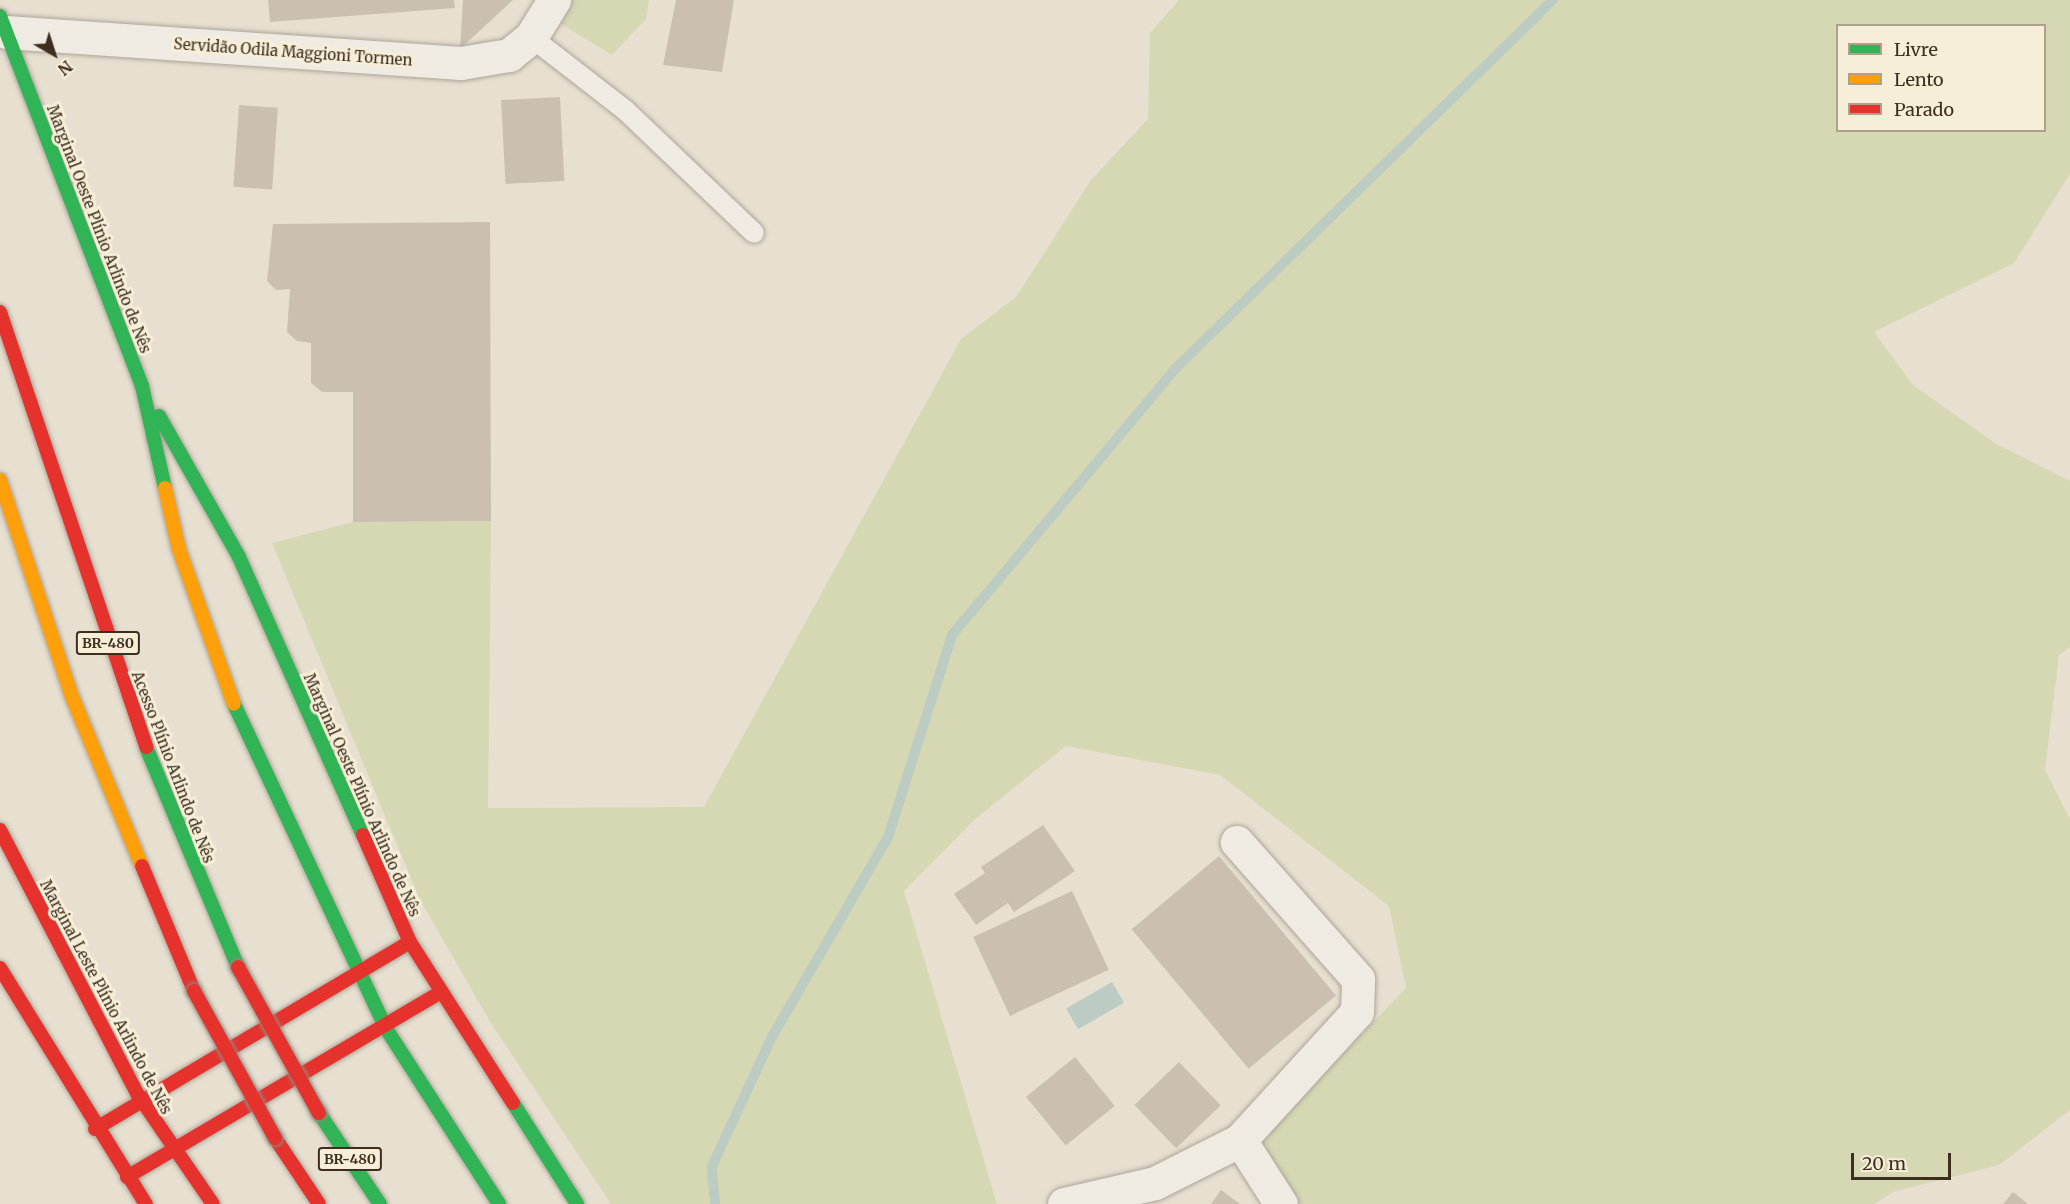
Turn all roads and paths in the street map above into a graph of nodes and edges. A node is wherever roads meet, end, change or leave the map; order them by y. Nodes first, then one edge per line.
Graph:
1 (554, 0) edge
2 (3, 24) edge
3 (531, 37) junction
4 (754, 233) dead end
5 (0, 312) edge
6 (142, 386) junction
7 (0, 480) edge
8 (0, 830) edge
9 (1237, 842) dead end
10 (410, 942) junction
11 (0, 968) edge
12 (357, 973) junction
13 (439, 993) junction
14 (385, 1027) junction
15 (141, 1101) junction
16 (95, 1129) junction
17 (1240, 1140) junction
18 (173, 1151) junction
19 (127, 1177) junction
20 (146, 1204) edge
21 (213, 1204) edge
22 (319, 1204) edge
23 (380, 1204) edge
24 (500, 1204) edge
25 (577, 1204) edge
26 (1064, 1204) edge
27 (1281, 1204) edge

1 - 3 street, Servidão Odila Maggioni Tormen
2 - 3 street, Servidão Odila Maggioni Tormen
2 - 6 main road, Marginal Oeste Plínio Arlindo de Nês
3 - 4 lane
5 - 23 main road, Acesso Plínio Arlindo de Nês / BR-480, bridge
6 - 10 main road, Marginal Oeste Plínio Arlindo de Nês
6 - 12 main road, Marginal Oeste Plínio Arlindo de Nês
7 - 22 main road, BR-480, bridge
8 - 15 main road, Marginal Leste Plínio Arlindo de Nês
9 - 17 street
10 - 12 main road
10 - 13 main road, Marginal Oeste Plínio Arlindo de Nês
11 - 16 main road
12 - 14 main road, Marginal Oeste Plínio Arlindo de Nês
12 - 15 main road
13 - 14 main road
13 - 25 main road, Marginal Oeste Plínio Arlindo de Nês
14 - 18 main road
14 - 24 main road, Marginal Oeste Plínio Arlindo de Nês
15 - 16 main road
15 - 18 main road, Marginal Leste Plínio Arlindo de Nês
16 - 19 main road
17 - 26 street
17 - 27 street
18 - 19 main road
18 - 21 main road, Marginal Leste Plínio Arlindo de Nês
19 - 20 main road

